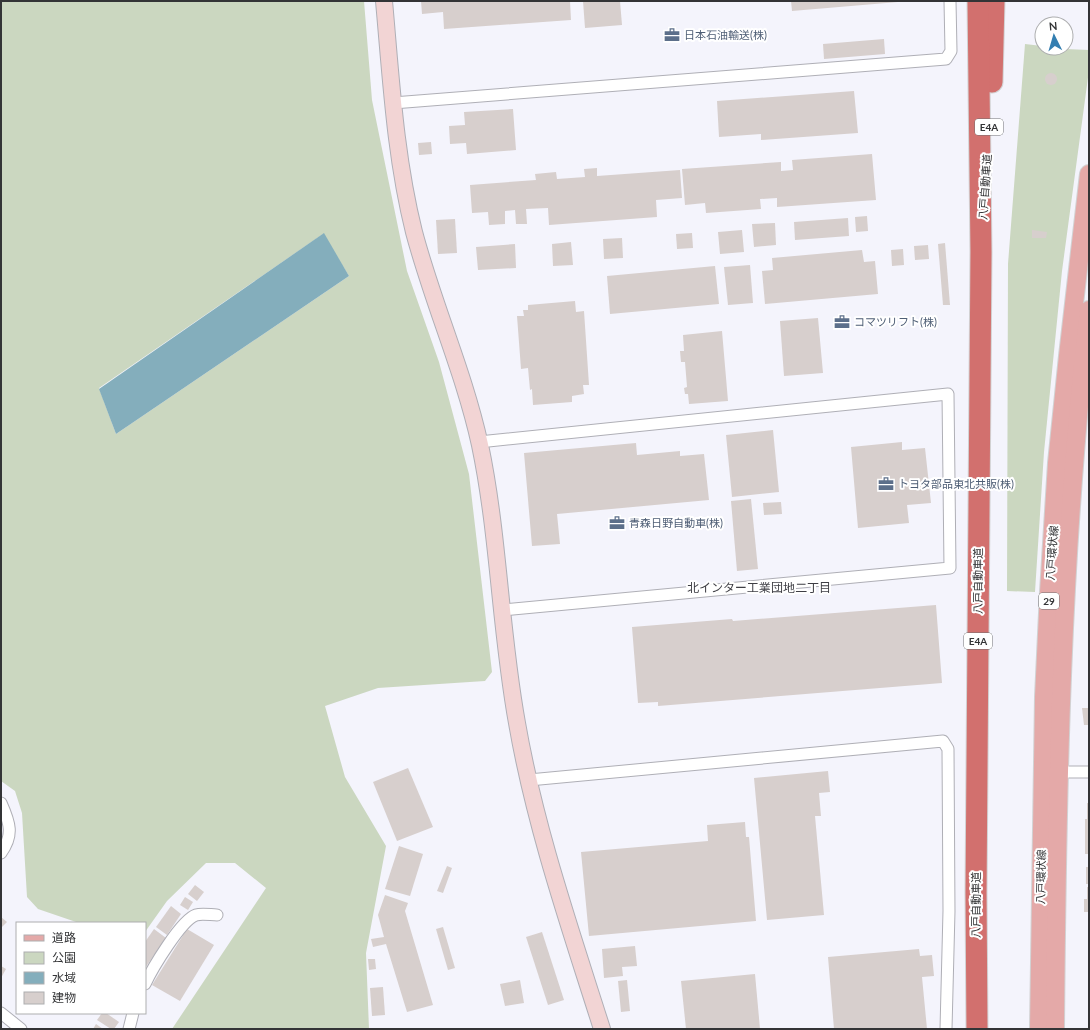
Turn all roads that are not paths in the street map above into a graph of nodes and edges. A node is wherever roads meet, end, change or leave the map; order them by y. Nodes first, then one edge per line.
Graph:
1 (384, 1) edge
2 (950, 1) edge
3 (978, 1) edge
4 (994, 1) edge
5 (393, 104) junction
6 (1089, 174) edge
7 (981, 252) junction
8 (1089, 310) edge
9 (479, 442) junction
10 (502, 610) junction
11 (1059, 772) junction
12 (1089, 772) edge
13 (529, 780) junction
14 (1, 803) edge
15 (1, 854) edge
16 (217, 915) dead end
17 (146, 982) edge
18 (1, 1013) edge
19 (134, 1014) edge
20 (21, 1029) edge
21 (129, 1029) edge
22 (602, 1029) edge
23 (946, 1029) edge
24 (977, 1029) edge
25 (1039, 1029) edge
26 (1055, 1029) edge

1 - 5 street
2 - 5 street
3 - 7 highway, 八戸自動車道 / E4A
4 - 7 highway, 八戸自動車道 / E4A
5 - 9 street
6 - 25 main road, 八戸環状線 / 29
7 - 24 highway, 八戸自動車道 / E4A
8 - 11 main road, 八戸環状線 / 29
9 - 10 street
9 - 10 street
10 - 13 street
11 - 12 street
11 - 26 main road, 八戸環状線 / 29
13 - 22 street
13 - 23 street
14 - 15 street
16 - 17 street
18 - 20 street
19 - 21 street

